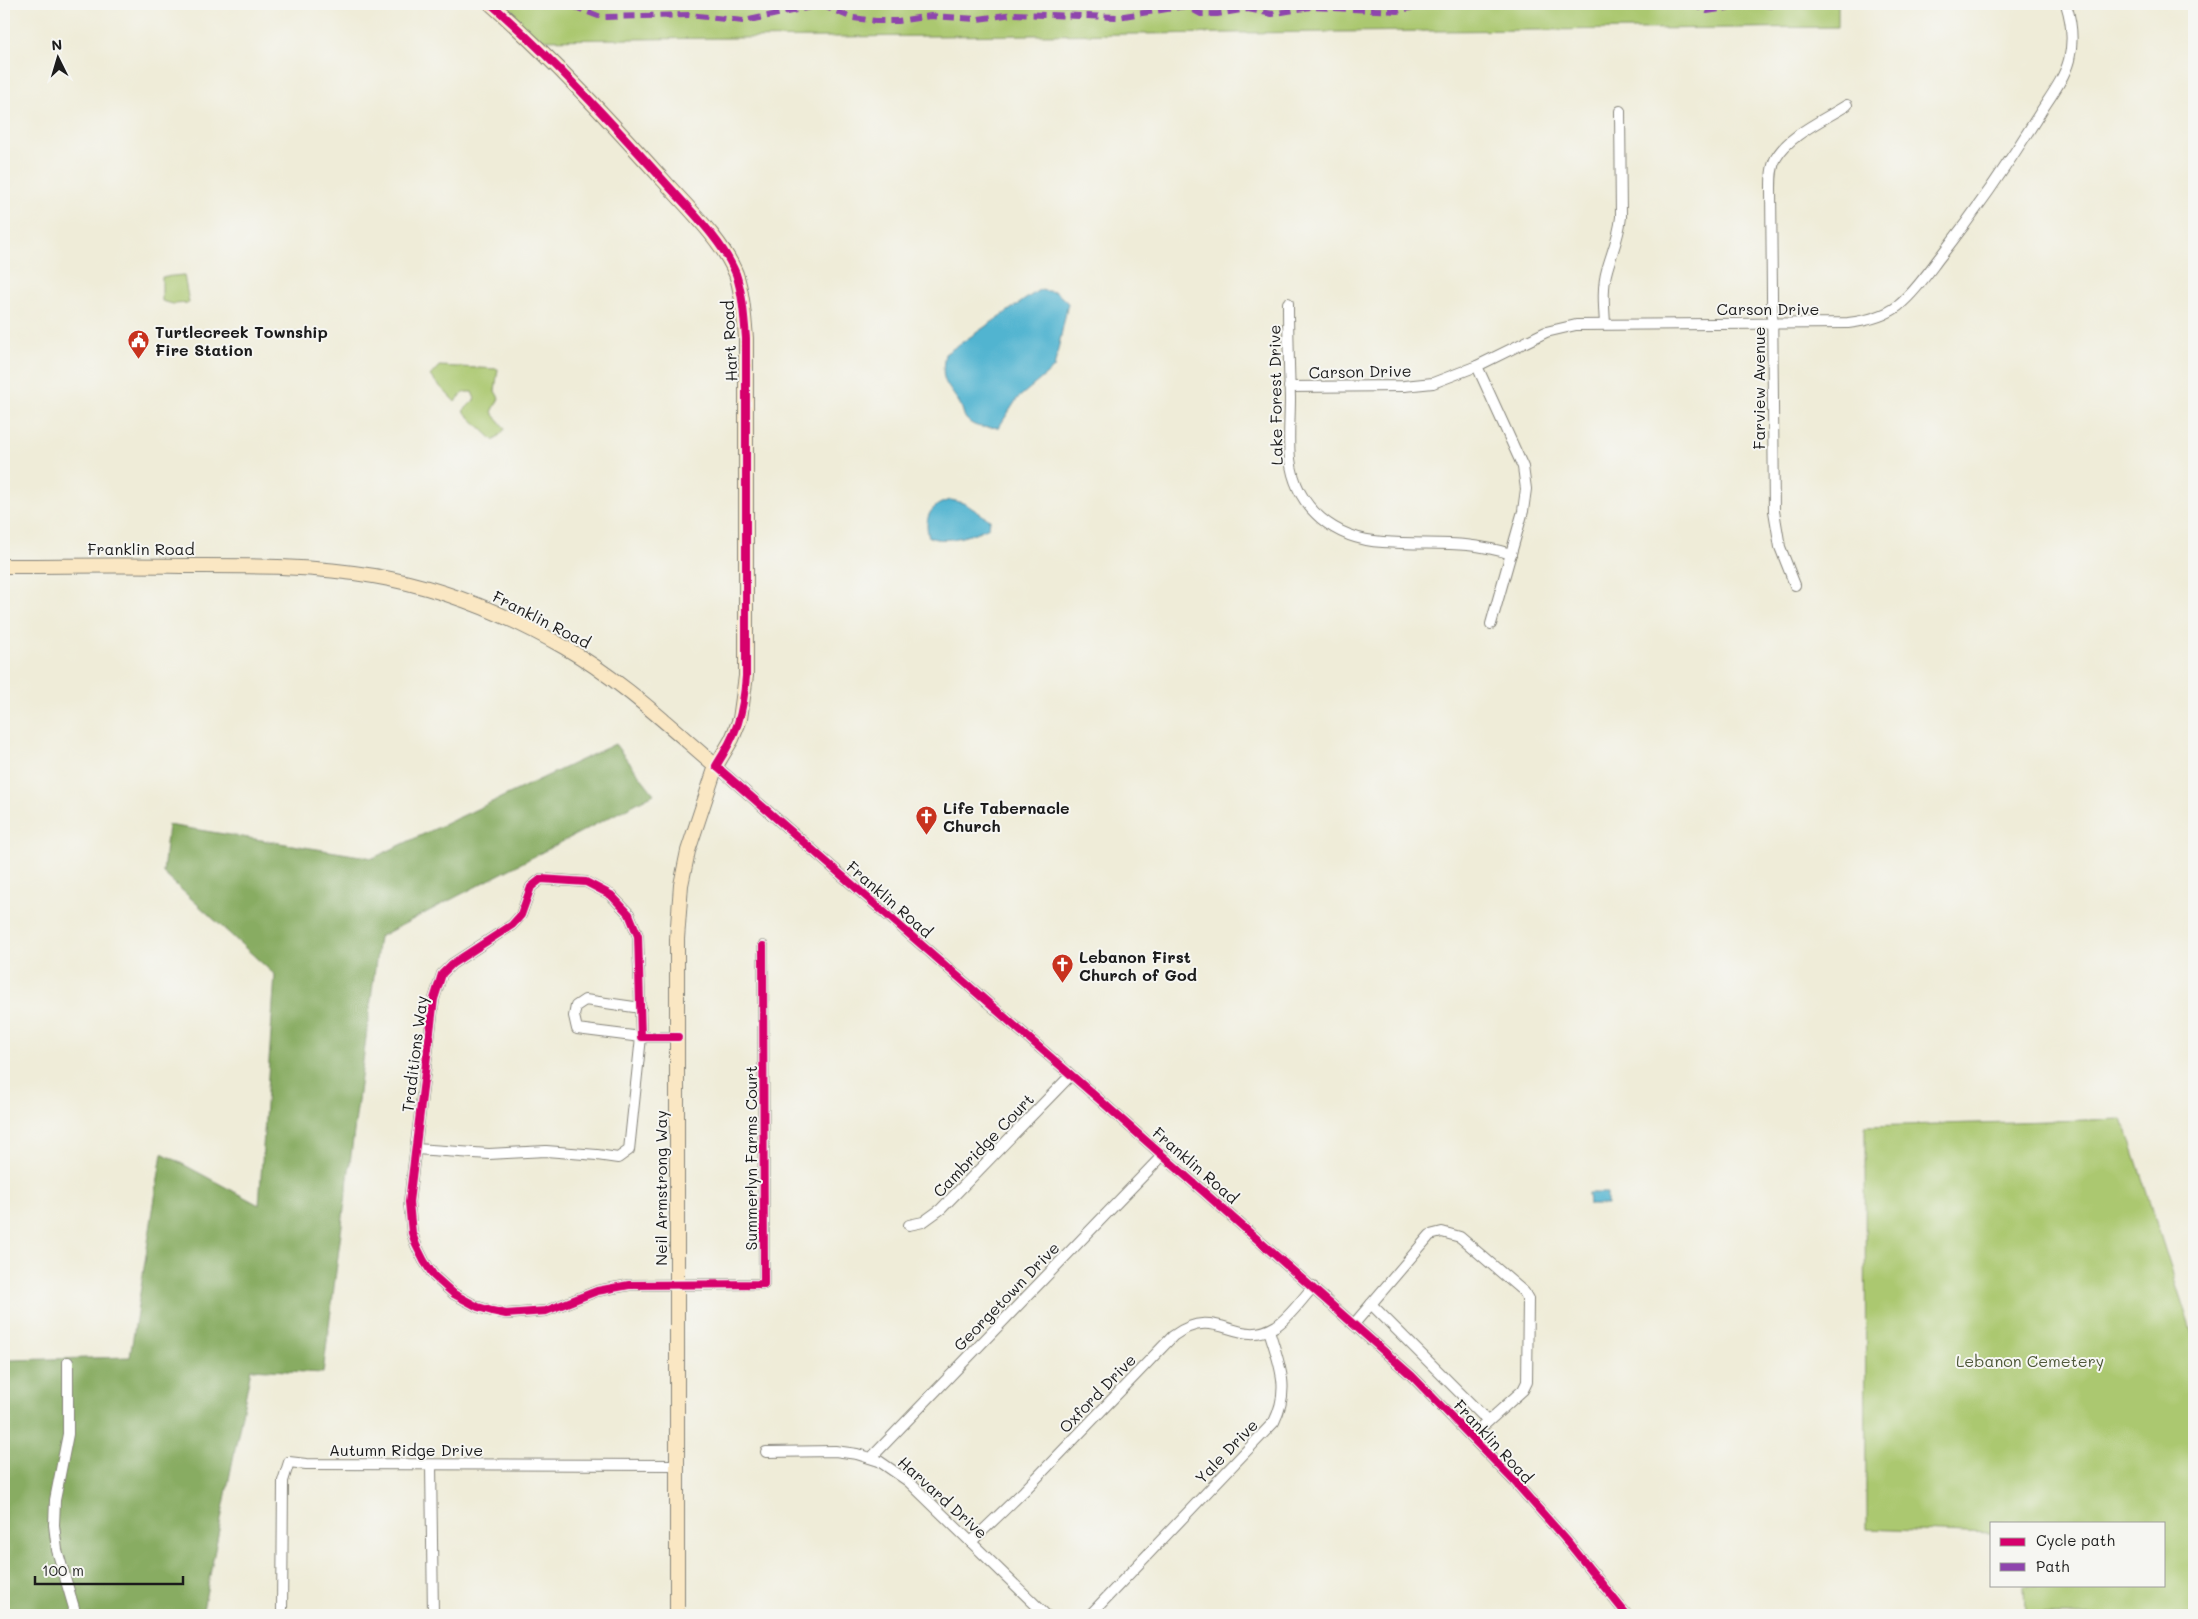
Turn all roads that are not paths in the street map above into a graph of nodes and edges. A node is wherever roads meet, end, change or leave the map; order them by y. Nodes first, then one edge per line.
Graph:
1 (491, 4) edge
2 (2066, 4) edge
3 (1847, 105) dead end
4 (1620, 110) dead end
5 (1288, 303) dead end
6 (1773, 323) junction
7 (1605, 324) junction
8 (1477, 366) junction
9 (1290, 387) junction
10 (1511, 554) junction
11 (4, 566) edge
12 (1795, 584) dead end
13 (1491, 624) dead end
14 (716, 766) junction
15 (763, 946) dead end
16 (641, 1008) junction
17 (641, 1036) junction
18 (678, 1037) junction
19 (1071, 1075) junction
20 (416, 1149) junction
21 (1163, 1155) junction
22 (908, 1225) dead end
23 (677, 1284) junction
24 (1313, 1287) junction
25 (1371, 1304) junction
26 (1354, 1324) junction
27 (1269, 1330) junction
28 (68, 1362) dead end
29 (1488, 1421) junction
30 (1472, 1436) junction
31 (766, 1452) dead end
32 (870, 1458) junction
33 (431, 1465) junction
34 (677, 1465) junction
35 (971, 1542) junction
36 (73, 1615) edge
37 (282, 1615) edge
38 (432, 1615) edge
39 (677, 1615) edge
40 (1046, 1615) edge
41 (1090, 1615) edge
42 (1627, 1615) edge

1 - 14 main road, Hart Road
2 - 6 street, Carson Drive
3 - 6 street, Farview Avenue
4 - 7 street
5 - 9 street, Lake Forest Drive
6 - 7 street, Carson Drive
6 - 12 street, Farview Avenue
7 - 8 street, Carson Drive
8 - 9 street, Carson Drive
8 - 10 street
9 - 10 street, Lake Forest Drive
10 - 13 street
11 - 14 main road, Franklin Road
14 - 18 main road, Neil Armstrong Way
14 - 19 street, Franklin Road
15 - 23 street, Summerlyn Farms Court
16 - 17 street, Traditions Way
16 - 17 street
16 - 20 street, Traditions Way
17 - 18 street
17 - 20 street, Traditions Way
18 - 23 main road, Neil Armstrong Way
19 - 21 street, Franklin Road
19 - 22 street, Cambridge Court
20 - 23 street, Traditions Way
21 - 24 street, Franklin Road
21 - 32 street, Georgetown Drive
23 - 34 main road, Neil Armstrong Way
24 - 26 street, Franklin Road
24 - 27 street
25 - 26 street
25 - 29 street
25 - 29 street
26 - 30 street, Franklin Road
27 - 35 street, Oxford Drive
27 - 41 street, Yale Drive
28 - 36 street
29 - 30 street
30 - 42 street, Franklin Road
31 - 32 street, Harvard Drive
32 - 35 street, Harvard Drive
33 - 34 street, Autumn Ridge Drive
33 - 37 street, Autumn Ridge Drive
33 - 38 street
34 - 39 main road, Neil Armstrong Way
35 - 40 street, Harvard Drive

